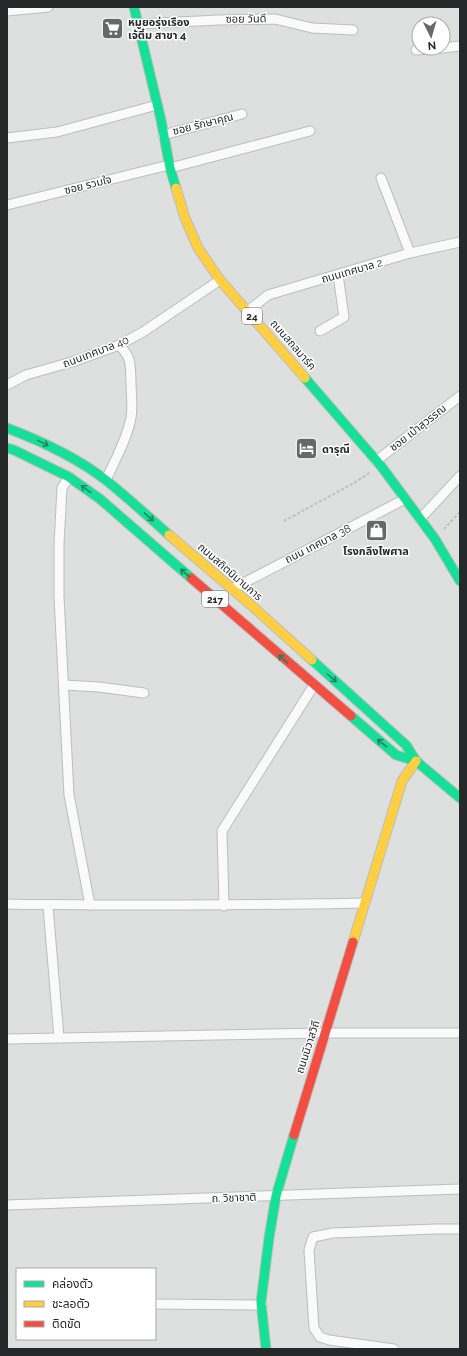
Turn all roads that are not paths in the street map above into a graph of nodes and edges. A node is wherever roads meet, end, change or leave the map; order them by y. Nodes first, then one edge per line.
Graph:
1 (48, 7) edge
2 (134, 7) edge
3 (7, 11) edge
4 (138, 24) junction
5 (354, 30) dead end
6 (157, 105) junction
7 (242, 114) dead end
8 (310, 131) dead end
9 (163, 134) junction
10 (7, 138) edge
11 (169, 167) junction
12 (381, 178) dead end
13 (7, 205) edge
14 (460, 242) edge
15 (410, 253) junction
16 (338, 275) junction
17 (220, 280) junction
18 (248, 311) junction
19 (320, 331) dead end
20 (119, 345) junction
21 (7, 385) edge
22 (460, 396) edge
23 (7, 428) edge
24 (7, 448) edge
25 (378, 464) junction
26 (460, 476) edge
27 (69, 477) junction
28 (106, 480) junction
29 (405, 499) junction
30 (420, 518) junction
31 (460, 581) edge
32 (232, 589) junction
33 (64, 685) junction
34 (314, 685) junction
35 (144, 693) dead end
36 (416, 761) junction
37 (460, 798) edge
38 (365, 903) junction
39 (7, 904) edge
40 (90, 905) junction
41 (48, 906) junction
42 (224, 906) junction
43 (325, 1033) junction
44 (460, 1033) edge
45 (59, 1038) junction
46 (7, 1039) edge
47 (460, 1189) edge
48 (276, 1196) junction
49 (7, 1205) edge
50 (460, 1229) edge
51 (156, 1304) edge
52 (262, 1305) junction
53 (266, 1349) edge
54 (394, 1349) edge

1 - 3 street
2 - 4 main road, ถนนสถลมาร์ค / 24
4 - 5 street, ซอย วันดี
4 - 6 main road, ถนนสถลมาร์ค / 24
6 - 9 main road, ถนนสถลมาร์ค / 24
6 - 10 street
7 - 9 street, ซอย รักษาคุณ
8 - 11 street, ซอย รวมใจ
9 - 11 main road, ถนนสถลมาร์ค / 24
11 - 13 street, ซอย รวมใจ
11 - 17 main road, ถนนสถลมาร์ค / 24
12 - 15 street
14 - 15 street, ถนนเทศบาล 2
15 - 16 street, ถนนเทศบาล 2
16 - 18 street, ถนนเทศบาล 2
16 - 19 street
17 - 18 main road, ถนนสถลมาร์ค / 24
17 - 20 street, ถนนเทศบาล 40
18 - 25 main road, ถนนสถลมาร์ค / 24
20 - 21 street, ถนนเทศบาล 40
20 - 28 street
22 - 25 street, ซอย เบ้าสุวรรณ
23 -> 28 main road, ถนนสถิตนิมานการ / 217
24 - 27 main road, ถนนสถิตนิมานการ / 217
25 - 29 main road, ถนนสถลมาร์ค / 24
26 - 30 street
27 - 33 street
34 -> 27 main road, ถนนสถิตนิมานการ / 217
28 -> 32 main road, ถนนสถิตนิมานการ / 217
29 - 30 main road, ถนนสถลมาร์ค / 24
29 - 32 street, ถนน เทศบาล 38
30 - 31 main road, ถนนสถลมาร์ค / 24
32 -> 36 main road, ถนนสถิตนิมานการ / 217
33 - 35 street
33 - 40 street
36 -> 34 main road, ถนนสถิตนิมานการ / 217
34 - 42 street
36 - 37 main road, ถนนสถิตนิมานการ / 217
36 - 38 main road, ถนนนิวาสวิถี
38 - 42 street
38 - 43 main road, ถนนนิวาสวิถี
39 - 41 street
40 - 41 street
40 - 42 street
41 - 45 street
43 - 44 street
43 - 45 street
43 - 48 main road, ถนนนิวาสวิถี
45 - 46 street
47 - 48 street, ถ. วิชาชาติ
48 - 49 street, ถ. วิชาชาติ
48 - 52 main road, ถนนนิวาสวิถี
50 - 54 street
51 - 52 street
52 - 53 main road, ถนนนิวาสวิถี

